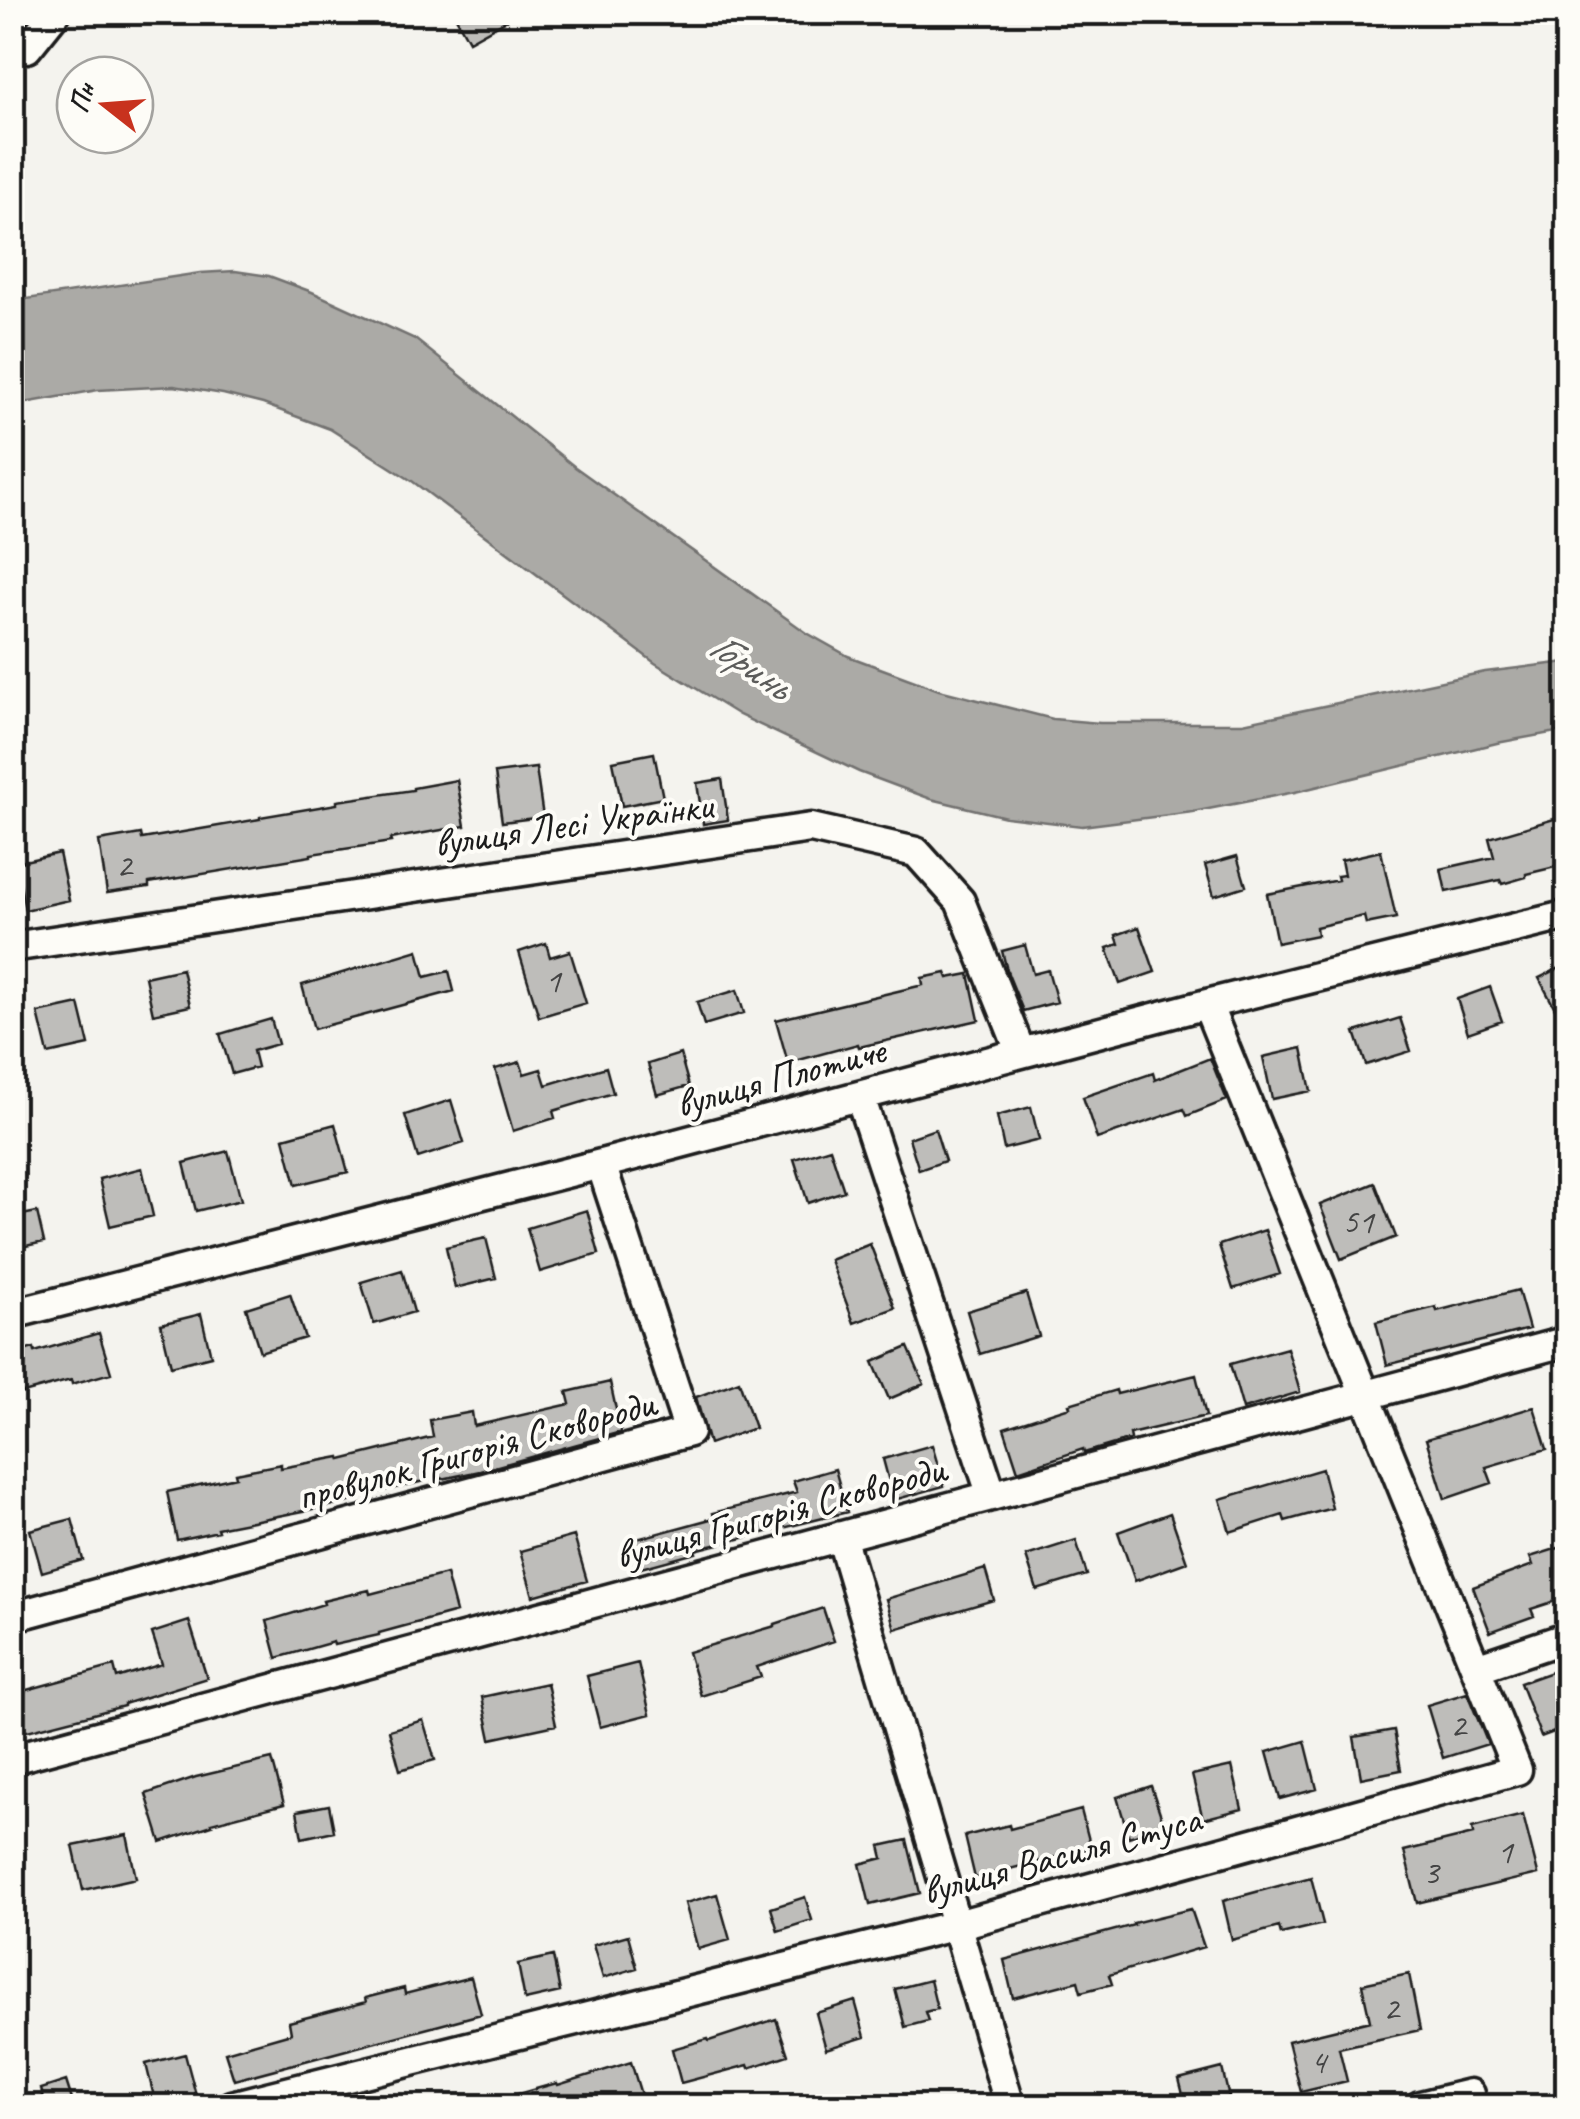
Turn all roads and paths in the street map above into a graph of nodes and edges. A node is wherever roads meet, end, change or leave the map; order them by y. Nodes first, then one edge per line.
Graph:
1 (56, 12) edge
2 (27, 48) dead end
3 (1568, 915) edge
4 (12, 947) edge
5 (1206, 1004) junction
6 (1022, 1054) junction
7 (860, 1097) junction
8 (601, 1164) junction
9 (12, 1314) edge
10 (1568, 1341) edge
11 (1366, 1395) junction
12 (992, 1496) junction
13 (841, 1536) junction
14 (12, 1617) edge
15 (1568, 1637) edge
16 (1476, 1668) junction
17 (12, 1758) edge
18 (958, 1925) junction
19 (1470, 2094) dead end
20 (232, 2106) edge
21 (1010, 2106) edge
22 (1420, 2106) edge

1 - 2 street
3 - 5 street, вулиця Плотиче
4 - 6 street, вулиця Лесі Українки
5 - 6 street, вулиця Плотиче
5 - 11 street, вулиця Василя Стуса
6 - 7 street, вулиця Плотиче
7 - 8 street, вулиця Плотиче
7 - 12 street
8 - 9 street, вулиця Плотиче
8 - 14 street, провулок Григорія Сковороди
10 - 11 street, вулиця Григорія Сковороди
11 - 12 street, вулиця Григорія Сковороди
11 - 16 street, вулиця Василя Стуса
12 - 13 street, вулиця Григорія Сковороди
13 - 17 street, вулиця Григорія Сковороди
13 - 18 street
15 - 16 street
16 - 18 street, вулиця Василя Стуса
18 - 20 street, вулиця Василя Стуса
18 - 21 street
19 - 22 street

